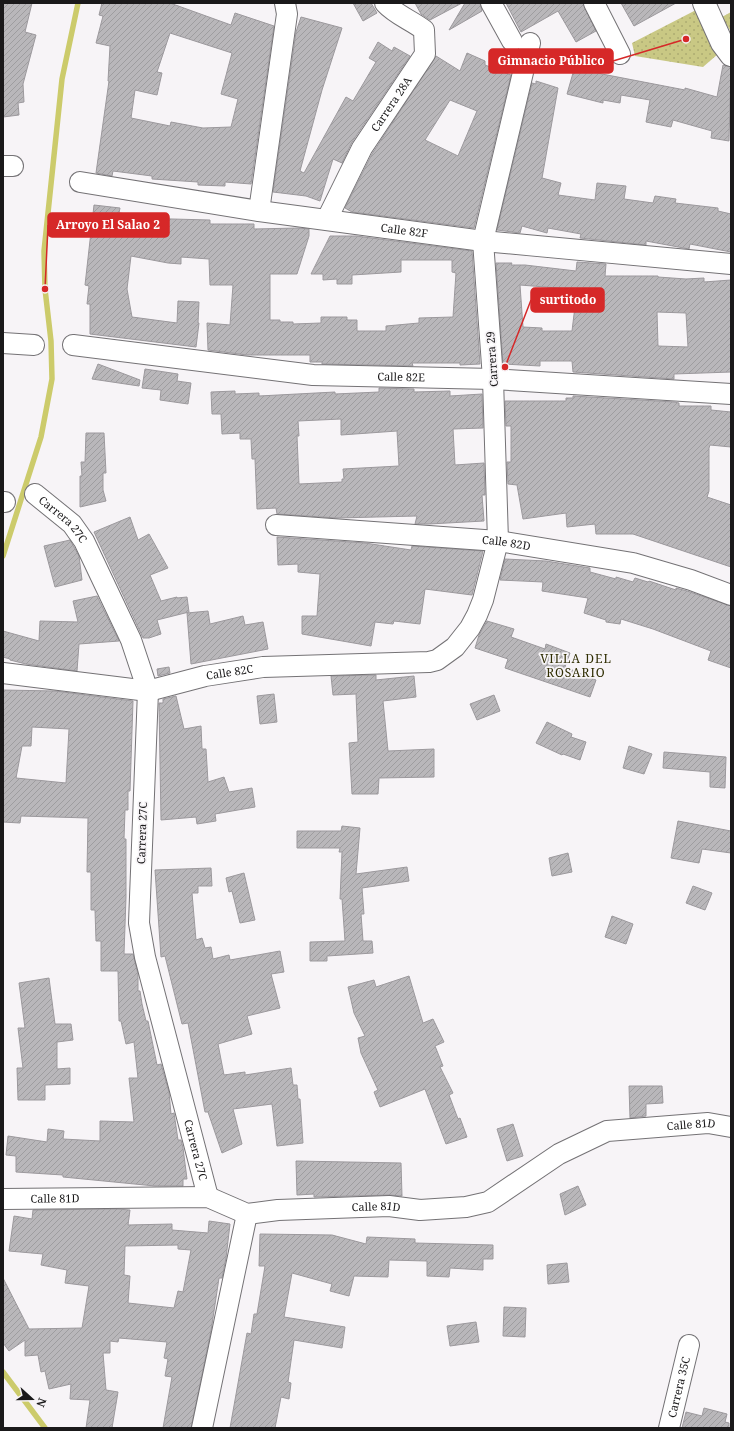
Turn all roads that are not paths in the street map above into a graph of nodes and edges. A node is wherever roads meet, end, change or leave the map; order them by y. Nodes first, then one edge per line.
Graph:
1 (285, 3) edge
2 (385, 3) edge
3 (491, 3) edge
4 (594, 3) edge
5 (706, 4) edge
6 (620, 54) dead end
7 (731, 55) edge
8 (80, 182) dead end
9 (259, 211) junction
10 (328, 219) junction
11 (484, 241) junction
12 (731, 264) edge
13 (3, 343) edge
14 (34, 345) dead end
15 (73, 345) dead end
16 (493, 379) junction
17 (731, 394) edge
18 (35, 494) dead end
19 (276, 525) dead end
20 (498, 541) junction
21 (731, 595) edge
22 (456, 647) joint
23 (3, 673) edge
24 (148, 691) junction
25 (731, 1127) edge
26 (208, 1197) junction
27 (3, 1199) edge
28 (247, 1214) junction
29 (689, 1345) dead end
30 (202, 1428) edge
31 (669, 1428) edge

1 - 9 street
2 - 10 street, Carrera 28A
3 - 11 street, Carrera 29
4 - 6 street
5 - 7 street
8 - 9 street, Calle 82F
9 - 10 street, Calle 82F
10 - 11 street, Calle 82F
11 - 12 street, Calle 82F
11 - 16 street, Carrera 29
13 - 14 street
15 - 16 street, Calle 82E
16 - 17 street, Calle 82E
16 - 20 street, Carrera 29
18 - 24 street, Carrera 27C
19 - 20 street, Calle 82D
20 - 21 street, Calle 82D
20 - 22 street, Carrera 29
22 - 24 street, Calle 82C
23 - 24 street, Calle 82C
24 - 26 street, Carrera 27C
25 - 28 street, Calle 81D
26 - 27 street, Calle 81D
26 - 28 street, Calle 81D
28 - 30 street
29 - 31 street, Carrera 35C

